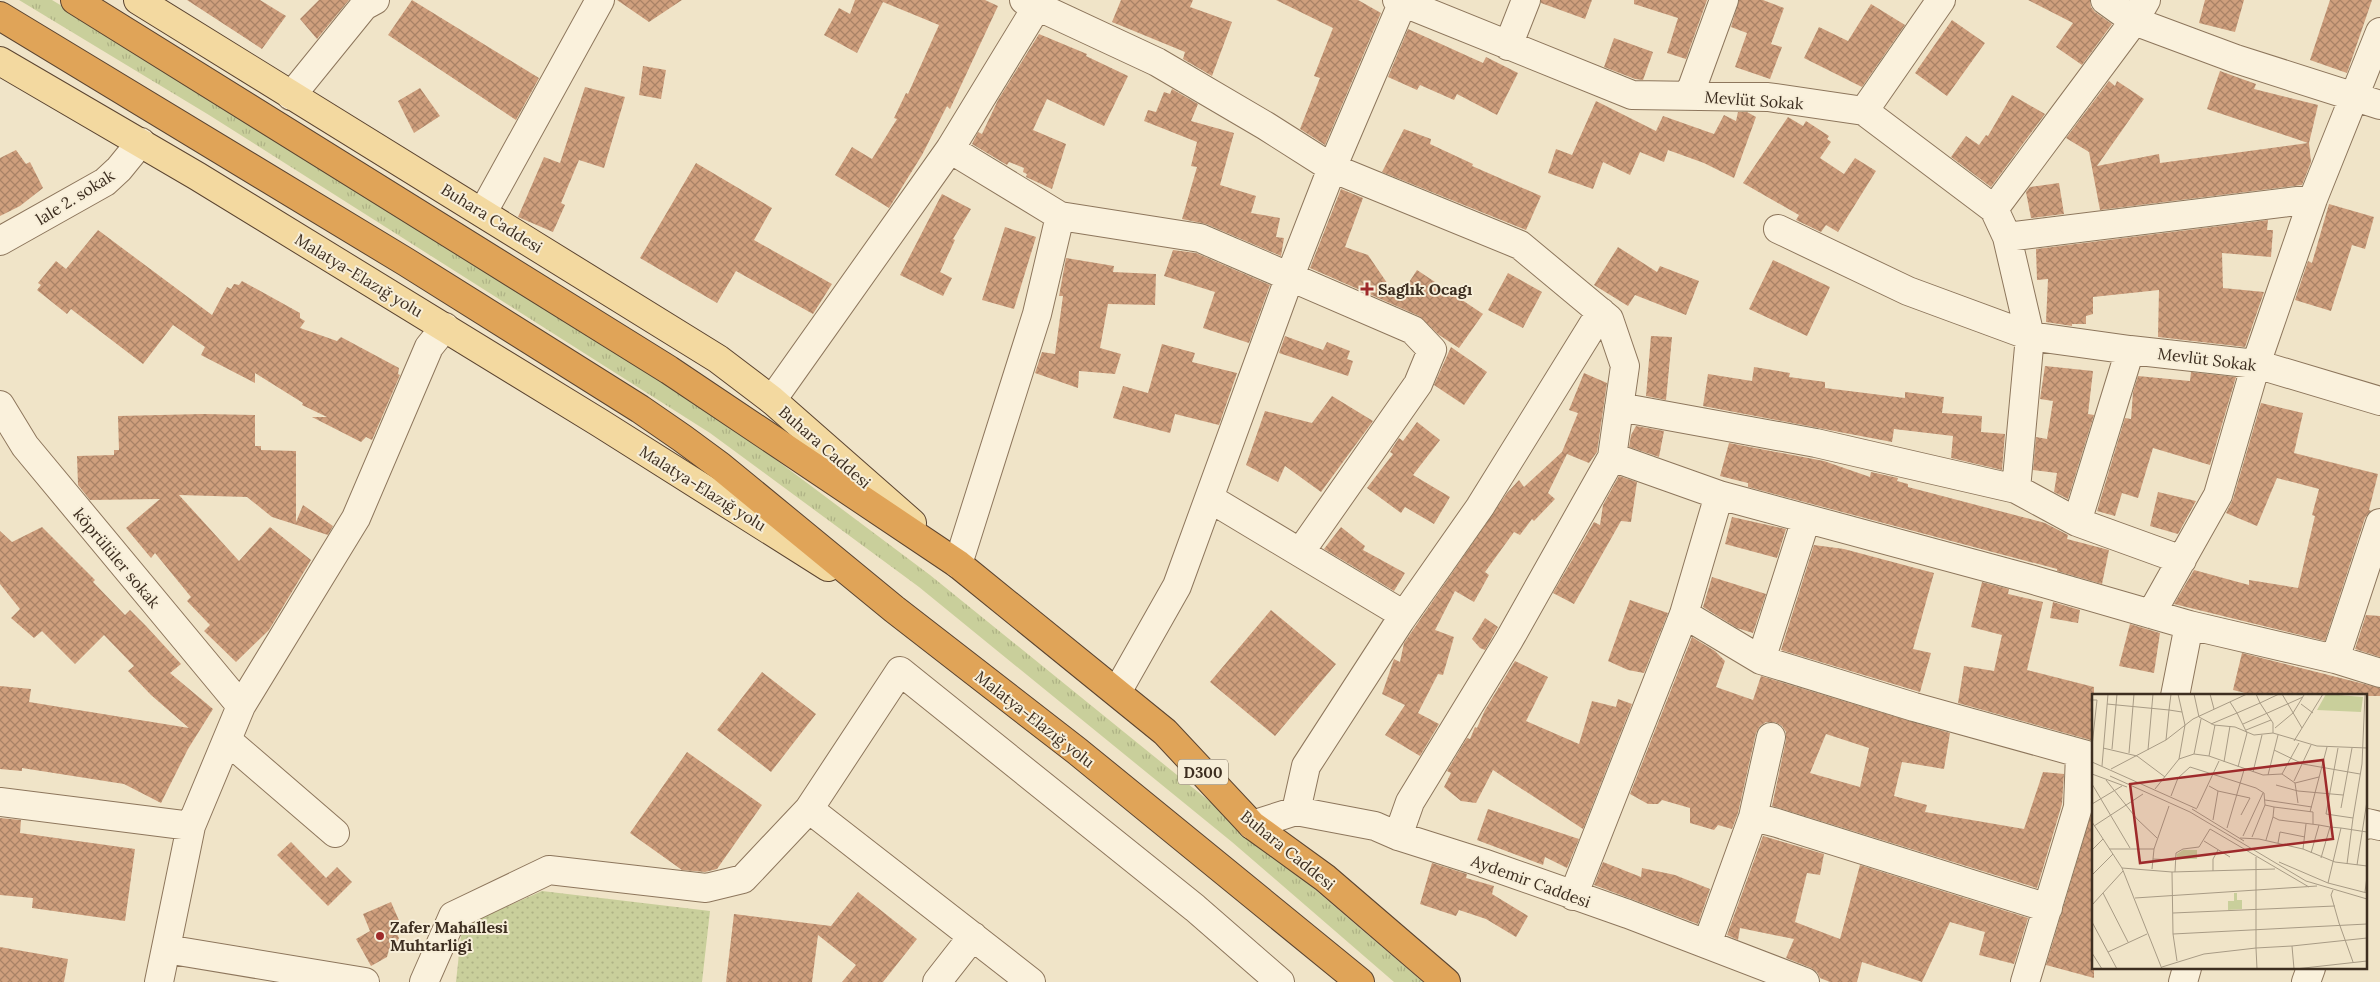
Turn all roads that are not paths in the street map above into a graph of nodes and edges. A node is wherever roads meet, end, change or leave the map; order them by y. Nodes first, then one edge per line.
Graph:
1 (75, 0) edge
2 (138, 0) edge
3 (375, 0) edge
4 (600, 0) edge
5 (1526, 0) edge
6 (1724, 0) edge
7 (1941, 0) edge
8 (2105, 0) edge
9 (1034, 2) edge
10 (1399, 2) edge
11 (2140, 11) edge
12 (0, 16) edge
13 (2380, 32) edge
14 (1508, 46) junction
15 (0, 61) edge
16 (291, 96) junction
17 (1689, 96) junction
18 (2354, 98) junction
19 (2380, 105) edge
20 (1864, 111) junction
21 (141, 142) junction
22 (950, 149) junction
23 (1332, 168) junction
24 (2313, 199) junction
25 (1994, 209) junction
26 (482, 212) junction
27 (1060, 216) junction
28 (1778, 230) dead end
29 (2006, 237) junction
30 (0, 241) edge
31 (1290, 276) junction
32 (1601, 312) junction
33 (445, 327) junction
34 (2030, 336) junction
35 (2130, 350) junction
36 (2256, 364) junction
37 (772, 400) junction
38 (2380, 401) edge
39 (0, 405) edge
40 (1619, 407) junction
41 (1612, 457) junction
42 (2016, 489) junction
43 (1719, 495) junction
44 (1209, 498) junction
45 (1806, 519) junction
46 (2077, 522) junction
47 (2380, 523) edge
48 (1301, 551) junction
49 (2182, 560) junction
50 (958, 564) junction
51 (894, 609) junction
52 (1684, 614) junction
53 (2151, 614) junction
54 (1404, 615) junction
55 (2189, 625) junction
56 (2335, 659) junction
57 (1761, 660) junction
58 (2380, 673) edge
59 (1117, 692) junction
60 (2175, 694) edge
61 (241, 706) junction
62 (1771, 737) dead end
63 (227, 740) junction
64 (2087, 755) edge
65 (0, 802) edge
66 (809, 809) junction
67 (1296, 811) junction
68 (1752, 817) junction
69 (1252, 825) junction
70 (191, 826) junction
71 (335, 833) dead end
72 (1398, 836) junction
73 (1574, 896) junction
74 (2048, 908) junction
75 (973, 936) junction
76 (1707, 944) junction
77 (166, 949) junction
78 (2310, 970) edge
79 (159, 982) edge
80 (366, 982) edge
81 (424, 982) edge
82 (937, 982) edge
83 (1031, 982) edge
84 (1280, 982) edge
85 (1360, 982) edge
86 (1446, 982) edge
87 (1805, 982) edge
88 (2025, 982) edge
89 (2306, 982) edge

1 - 50 highway
2 - 16 main road, Buhara Caddesi / D300
3 - 16 street
4 - 26 street
5 - 14 street
6 - 17 street
7 - 20 street
8 - 11 street
9 - 22 street
9 - 23 street
10 - 14 street, Mevlüt Sokak
10 - 23 street
11 - 18 street
11 - 25 street
12 - 51 highway
13 - 18 street
14 - 17 street, Mevlüt Sokak
15 - 21 main road, Malatya-Elazığ yolu
16 - 26 main road, Buhara Caddesi / D300
17 - 20 street, Mevlüt Sokak
18 - 19 street
18 - 24 street
20 - 25 street, Mevlüt Sokak
21 - 30 street, lale 2. sokak
21 - 33 main road, Malatya-Elazığ yolu
22 - 27 street
22 - 37 street
23 - 31 street
23 - 32 street
24 - 29 street
24 - 36 street
25 - 29 street, Mevlüt Sokak
26 - 37 main road, Buhara Caddesi / D300
27 - 31 street
27 - 50 street
28 - 34 street
29 - 34 street, Mevlüt Sokak
31 - 44 street
31 - 48 street
32 - 40 street
32 - 54 street
33 - 51 main road, Malatya-Elazığ yolu
33 - 61 street
34 - 35 street, Mevlüt Sokak
34 - 42 street, Mevlüt Sokak
35 - 36 street, Mevlüt Sokak
35 - 46 street
36 - 38 street, Mevlüt Sokak
36 - 49 street
37 - 50 main road, Buhara Caddesi / D300
39 - 61 street, köprülüler sokak
40 - 41 street
40 - 42 street
41 - 43 street
41 - 72 street
42 - 46 street
43 - 45 street
43 - 52 street
44 - 48 street
44 - 59 street
45 - 53 street
45 - 57 street
46 - 49 street
47 - 56 street
48 - 54 street
49 - 53 street
50 - 59 highway, Buhara Caddesi / D300
51 - 85 highway, Malatya-Elazığ yolu
52 - 57 street
52 - 73 street
53 - 55 street
54 - 67 street
55 - 56 street
55 - 60 street
56 - 58 street
57 - 64 street
59 - 69 highway, Buhara Caddesi / D300
61 - 63 street
62 - 68 street
63 - 70 street
63 - 71 street
64 - 74 street
65 - 70 street
66 - 75 street
66 - 81 street
66 - 84 street
67 - 69 street, Aydemir Caddesi
67 - 72 street, Aydemir Caddesi
68 - 74 street
68 - 76 street
69 - 86 highway, Buhara Caddesi / D300
70 - 77 street
72 - 73 street, Aydemir Caddesi
73 - 76 street, Aydemir Caddesi
74 - 88 street
75 - 82 street
75 - 83 street
76 - 87 street, Aydemir Caddesi
77 - 79 street
77 - 80 street
78 - 89 street

